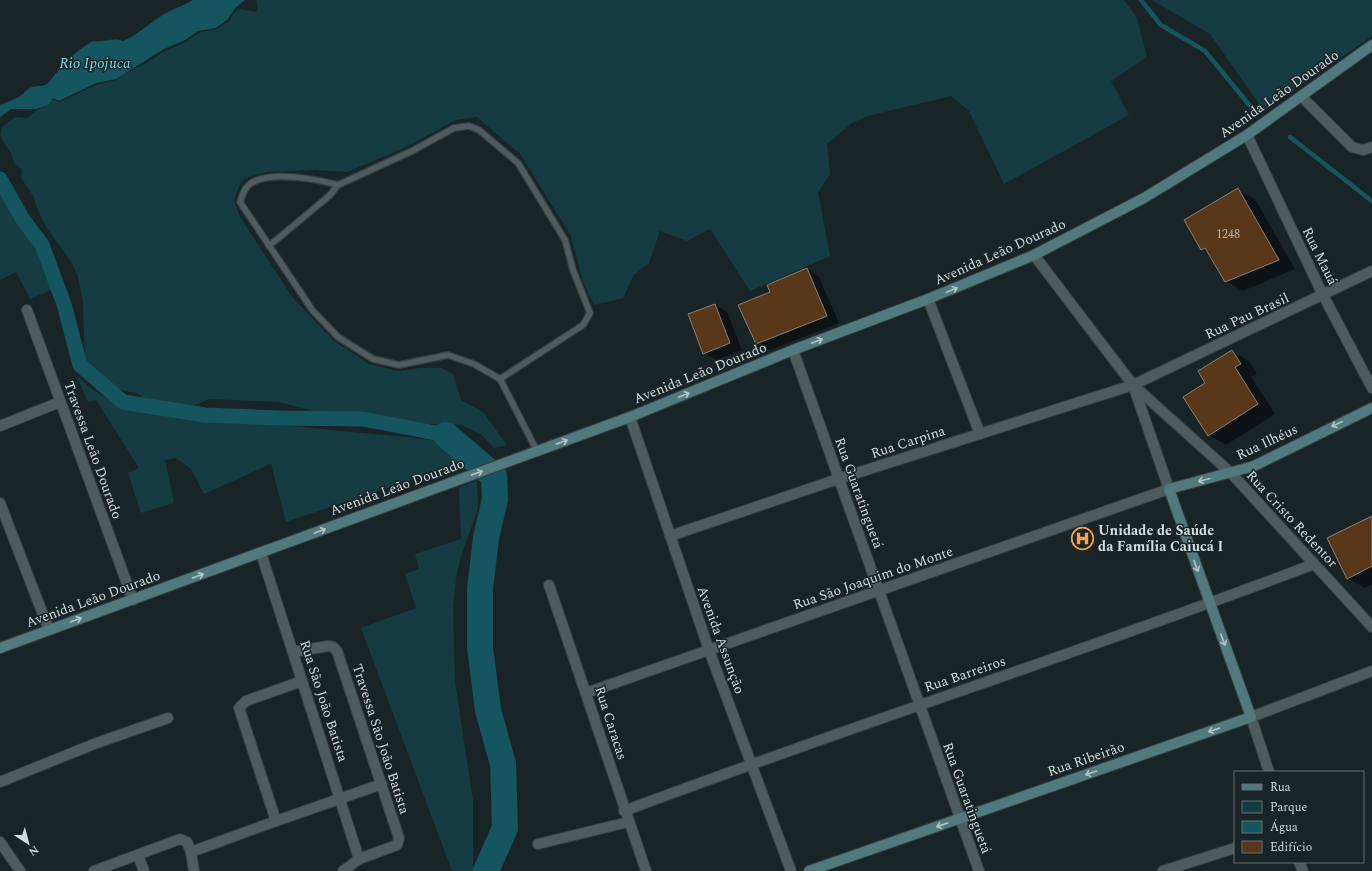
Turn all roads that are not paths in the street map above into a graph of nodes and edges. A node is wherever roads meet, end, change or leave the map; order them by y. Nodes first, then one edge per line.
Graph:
1 (1372, 46) edge
2 (1302, 96) junction
3 (1246, 136) junction
4 (1372, 147) edge
5 (338, 185) junction
6 (269, 246) junction
7 (1034, 255) junction
8 (1372, 271) edge
9 (1323, 295) junction
10 (928, 299) junction
11 (27, 310) dead end
12 (793, 350) junction
13 (500, 379) junction
14 (1133, 385) junction
15 (1372, 388) edge
16 (60, 402) junction
17 (1372, 408) edge
18 (630, 417) junction
19 (0, 426) edge
20 (980, 434) junction
21 (537, 451) junction
22 (1231, 473) junction
23 (838, 479) junction
24 (1168, 489) junction
25 (0, 503) edge
26 (670, 536) junction
27 (261, 553) junction
28 (1314, 564) junction
29 (549, 585) dead end
30 (880, 591) junction
31 (133, 600) junction
32 (1209, 604) junction
33 (1372, 627) edge
34 (49, 630) junction
35 (0, 648) edge
36 (708, 650) junction
37 (293, 652) junction
38 (1372, 671) edge
39 (302, 681) junction
40 (586, 693) junction
41 (918, 705) junction
42 (1251, 717) junction
43 (168, 718) dead end
44 (751, 763) junction
45 (1269, 771) edge
46 (0, 782) edge
47 (382, 784) junction
48 (340, 797) junction
49 (624, 811) junction
50 (961, 818) junction
51 (276, 821) junction
52 (628, 822) junction
53 (0, 842) edge
54 (538, 844) dead end
55 (1234, 848) edge
56 (191, 852) junction
57 (138, 855) junction
58 (360, 859) junction
59 (20, 871) edge
60 (94, 871) edge
61 (144, 871) edge
62 (194, 871) edge
63 (343, 871) edge
64 (646, 871) edge
65 (791, 871) edge
66 (809, 871) edge
67 (979, 871) edge
68 (1163, 871) edge

1 - 2 main road, Avenida Leão Dourado
2 - 3 main road, Avenida Leão Dourado
2 - 4 street
3 - 7 main road, Avenida Leão Dourado
3 - 9 street, Rua Mauá
5 - 6 lane
5 - 6 lane
5 - 13 lane
6 - 13 lane
10 -> 7 main road, Avenida Leão Dourado
7 - 14 street
8 - 9 street, Rua Pau Brasil
9 - 14 street, Rua Pau Brasil
9 - 15 street, Rua Mauá
12 -> 10 main road, Avenida Leão Dourado
10 - 20 street
11 - 16 street, Travessa Leão Dourado
18 -> 12 main road, Avenida Leão Dourado
12 - 23 street, Rua Guaratinguetá
13 - 21 lane
14 - 20 street, Rua Carpina
14 - 22 street, Rua Cristo Redentor
14 - 24 street
16 - 19 street
16 - 31 street, Travessa Leão Dourado
17 -> 22 main road, Rua Ilhéus
21 -> 18 main road, Avenida Leão Dourado
18 - 26 street, Avenida Assunção
20 - 23 street, Rua Carpina
27 -> 21 main road, Avenida Leão Dourado
22 -> 24 main road, Rua Ilhéus
22 - 28 street, Rua Cristo Redentor
23 - 26 street, Rua Carpina
23 - 30 street, Rua Guaratinguetá
24 - 30 street, Rua São Joaquim do Monte
24 -> 32 main road
25 - 34 street
26 - 36 street, Avenida Assunção
31 -> 27 main road, Avenida Leão Dourado
27 - 37 street, Rua São João Batista
28 - 32 street, Rua Barreiros
28 - 33 street, Rua Cristo Redentor
29 - 40 street, Rua Caracas
30 - 36 street, Rua São Joaquim do Monte
30 - 41 street, Rua Guaratinguetá
34 -> 31 main road, Avenida Leão Dourado
32 - 41 street, Rua Barreiros
32 -> 42 main road
34 - 35 main road, Avenida Leão Dourado
36 - 40 street, Rua São Joaquim do Monte
36 - 44 street, Avenida Assunção
37 - 39 street, Rua São João Batista
37 - 47 street, Travessa São João Batista
38 - 42 street, Rua Ribeirão
39 - 48 street, Rua São João Batista
39 - 51 street
40 - 49 street, Rua Caracas
41 - 44 street, Rua Barreiros
41 - 50 street, Rua Guaratinguetá
42 - 45 street
42 -> 50 main road, Rua Ribeirão
43 - 46 street
44 - 49 street, Rua Barreiros
44 - 65 street, Avenida Assunção
47 - 48 street
47 - 58 street, Travessa São João Batista
48 - 51 street
48 - 58 street, Rua São João Batista
49 - 52 street, Rua Caracas
50 -> 66 main road, Rua Ribeirão
50 - 67 street, Rua Guaratinguetá
51 - 56 street
52 - 54 street
52 - 64 street, Rua Caracas
53 - 59 street
55 - 68 street
56 - 57 street
56 - 62 street
57 - 60 street
57 - 61 street
58 - 63 street

